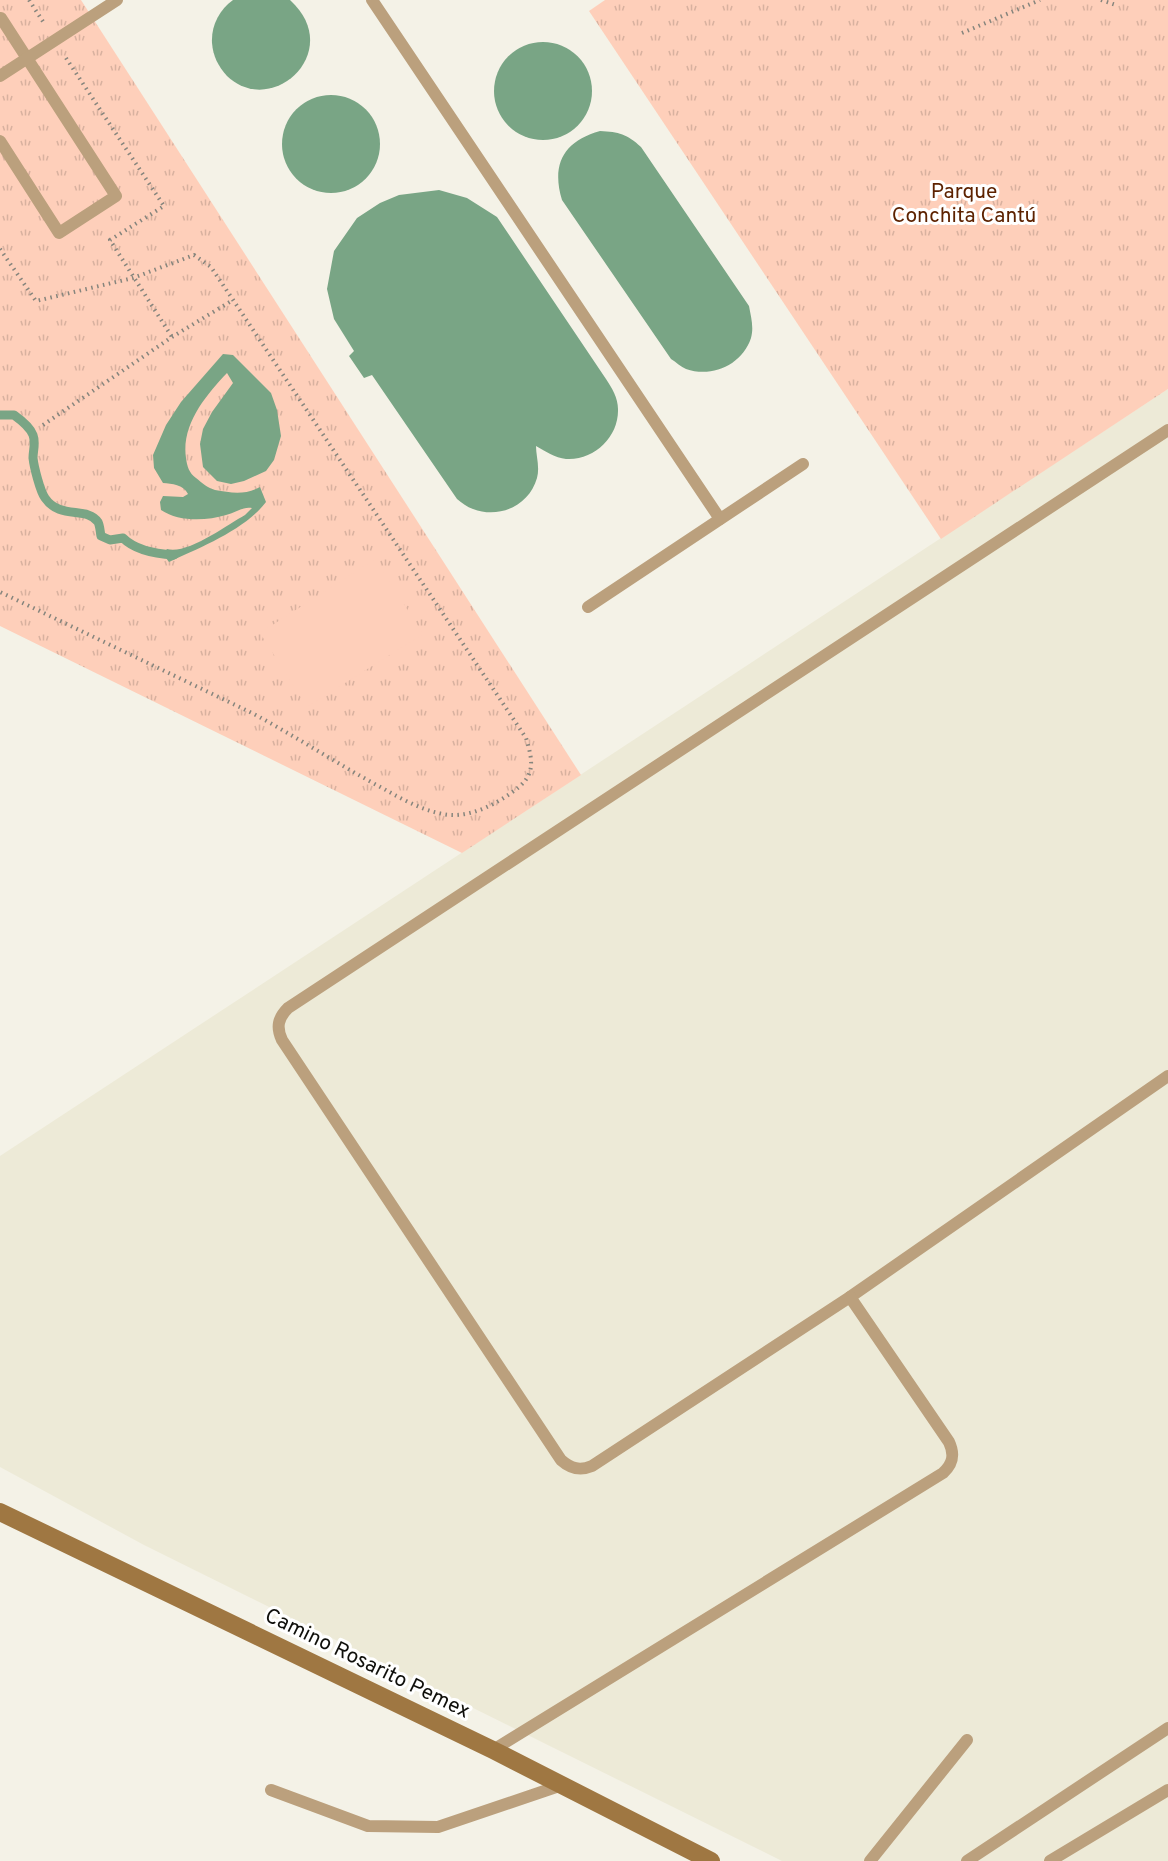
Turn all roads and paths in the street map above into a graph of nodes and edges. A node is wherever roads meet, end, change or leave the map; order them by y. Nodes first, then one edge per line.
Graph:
1 (29, 0) edge
2 (117, 0) edge
3 (372, 0) edge
4 (1040, 0) edge
5 (1101, 0) edge
6 (1116, 4) dead end
7 (0, 19) edge
8 (962, 33) dead end
9 (55, 40) junction
10 (27, 59) junction
11 (0, 76) edge
12 (0, 141) edge
13 (0, 249) edge
14 (133, 278) junction
15 (233, 300) junction
16 (172, 338) junction
17 (43, 424) dead end
18 (1168, 430) edge
19 (803, 464) dead end
20 (720, 519) junction
21 (0, 592) edge
22 (588, 607) dead end
23 (1168, 1076) edge
24 (850, 1297) junction
25 (0, 1512) edge
26 (1168, 1728) edge
27 (967, 1740) dead end
28 (493, 1750) junction
29 (562, 1785) junction
30 (271, 1790) dead end
31 (1168, 1791) edge
32 (707, 1860) edge
33 (870, 1861) edge
34 (967, 1861) edge
35 (1050, 1861) edge

1 - 9 path
2 - 9 lane
3 - 20 lane
4 - 8 path
5 - 6 path
7 - 10 lane
9 - 10 lane
9 - 14 path
10 - 11 lane
10 - 12 lane
13 - 14 path
14 - 15 path
14 - 16 path
15 - 16 path
15 - 21 path
16 - 17 path
18 - 24 lane
19 - 20 lane
20 - 22 lane
23 - 24 lane
24 - 28 lane
25 - 28 street, Camino Rosarito Pemex
26 - 34 lane
27 - 33 lane
28 - 29 street, Camino Rosarito Pemex
29 - 30 lane
29 - 32 street, Camino Rosarito Pemex
31 - 35 lane

